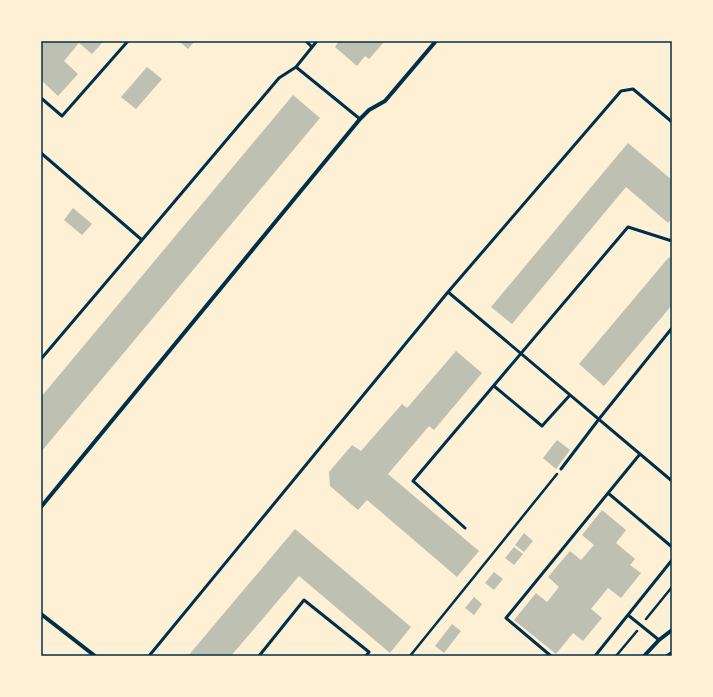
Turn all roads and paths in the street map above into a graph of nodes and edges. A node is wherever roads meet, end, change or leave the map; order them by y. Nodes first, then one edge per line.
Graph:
1 (128, 41) edge
2 (306, 41) edge
3 (317, 41) edge
4 (436, 41) edge
5 (312, 47) junction
6 (296, 67) junction
7 (41, 98) edge
8 (360, 119) junction
9 (672, 122) edge
10 (41, 153) edge
11 (142, 240) junction
12 (672, 241) edge
13 (448, 292) junction
14 (672, 328) edge
15 (521, 354) junction
16 (41, 359) edge
17 (494, 386) junction
18 (570, 395) junction
19 (599, 419) junction
20 (640, 454) junction
21 (561, 469) joint
22 (672, 481) edge
23 (608, 494) junction
24 (41, 507) edge
25 (465, 528) dead end
26 (672, 547) edge
27 (672, 560) edge
28 (41, 614) edge
29 (628, 615) junction
30 (672, 630) edge
31 (659, 640) junction
32 (672, 652) edge
33 (95, 656) edge
34 (149, 656) edge
35 (259, 656) edge
36 (366, 656) edge
37 (410, 656) edge
38 (551, 656) edge
39 (595, 656) edge
40 (644, 656) edge
41 (666, 656) edge

1 - 7 lane
2 - 5 lane
3 - 5 lane
4 - 8 street
5 - 6 lane
6 - 8 lane
6 - 11 lane
8 - 24 street
9 - 13 lane
10 - 11 lane
11 - 16 lane
12 - 15 lane
13 - 15 lane
13 - 34 lane
14 - 19 lane
15 - 17 lane
15 - 18 lane
17 - 18 lane
17 - 25 lane
18 - 19 lane
19 - 20 lane
19 - 21 lane
20 - 22 lane
20 - 23 lane
21 - 37 path
23 - 26 lane
23 - 38 lane
27 - 29 lane
28 - 33 street
29 - 31 lane
29 - 39 lane
30 - 31 street
31 - 40 street
32 - 41 path
35 - 36 lane

